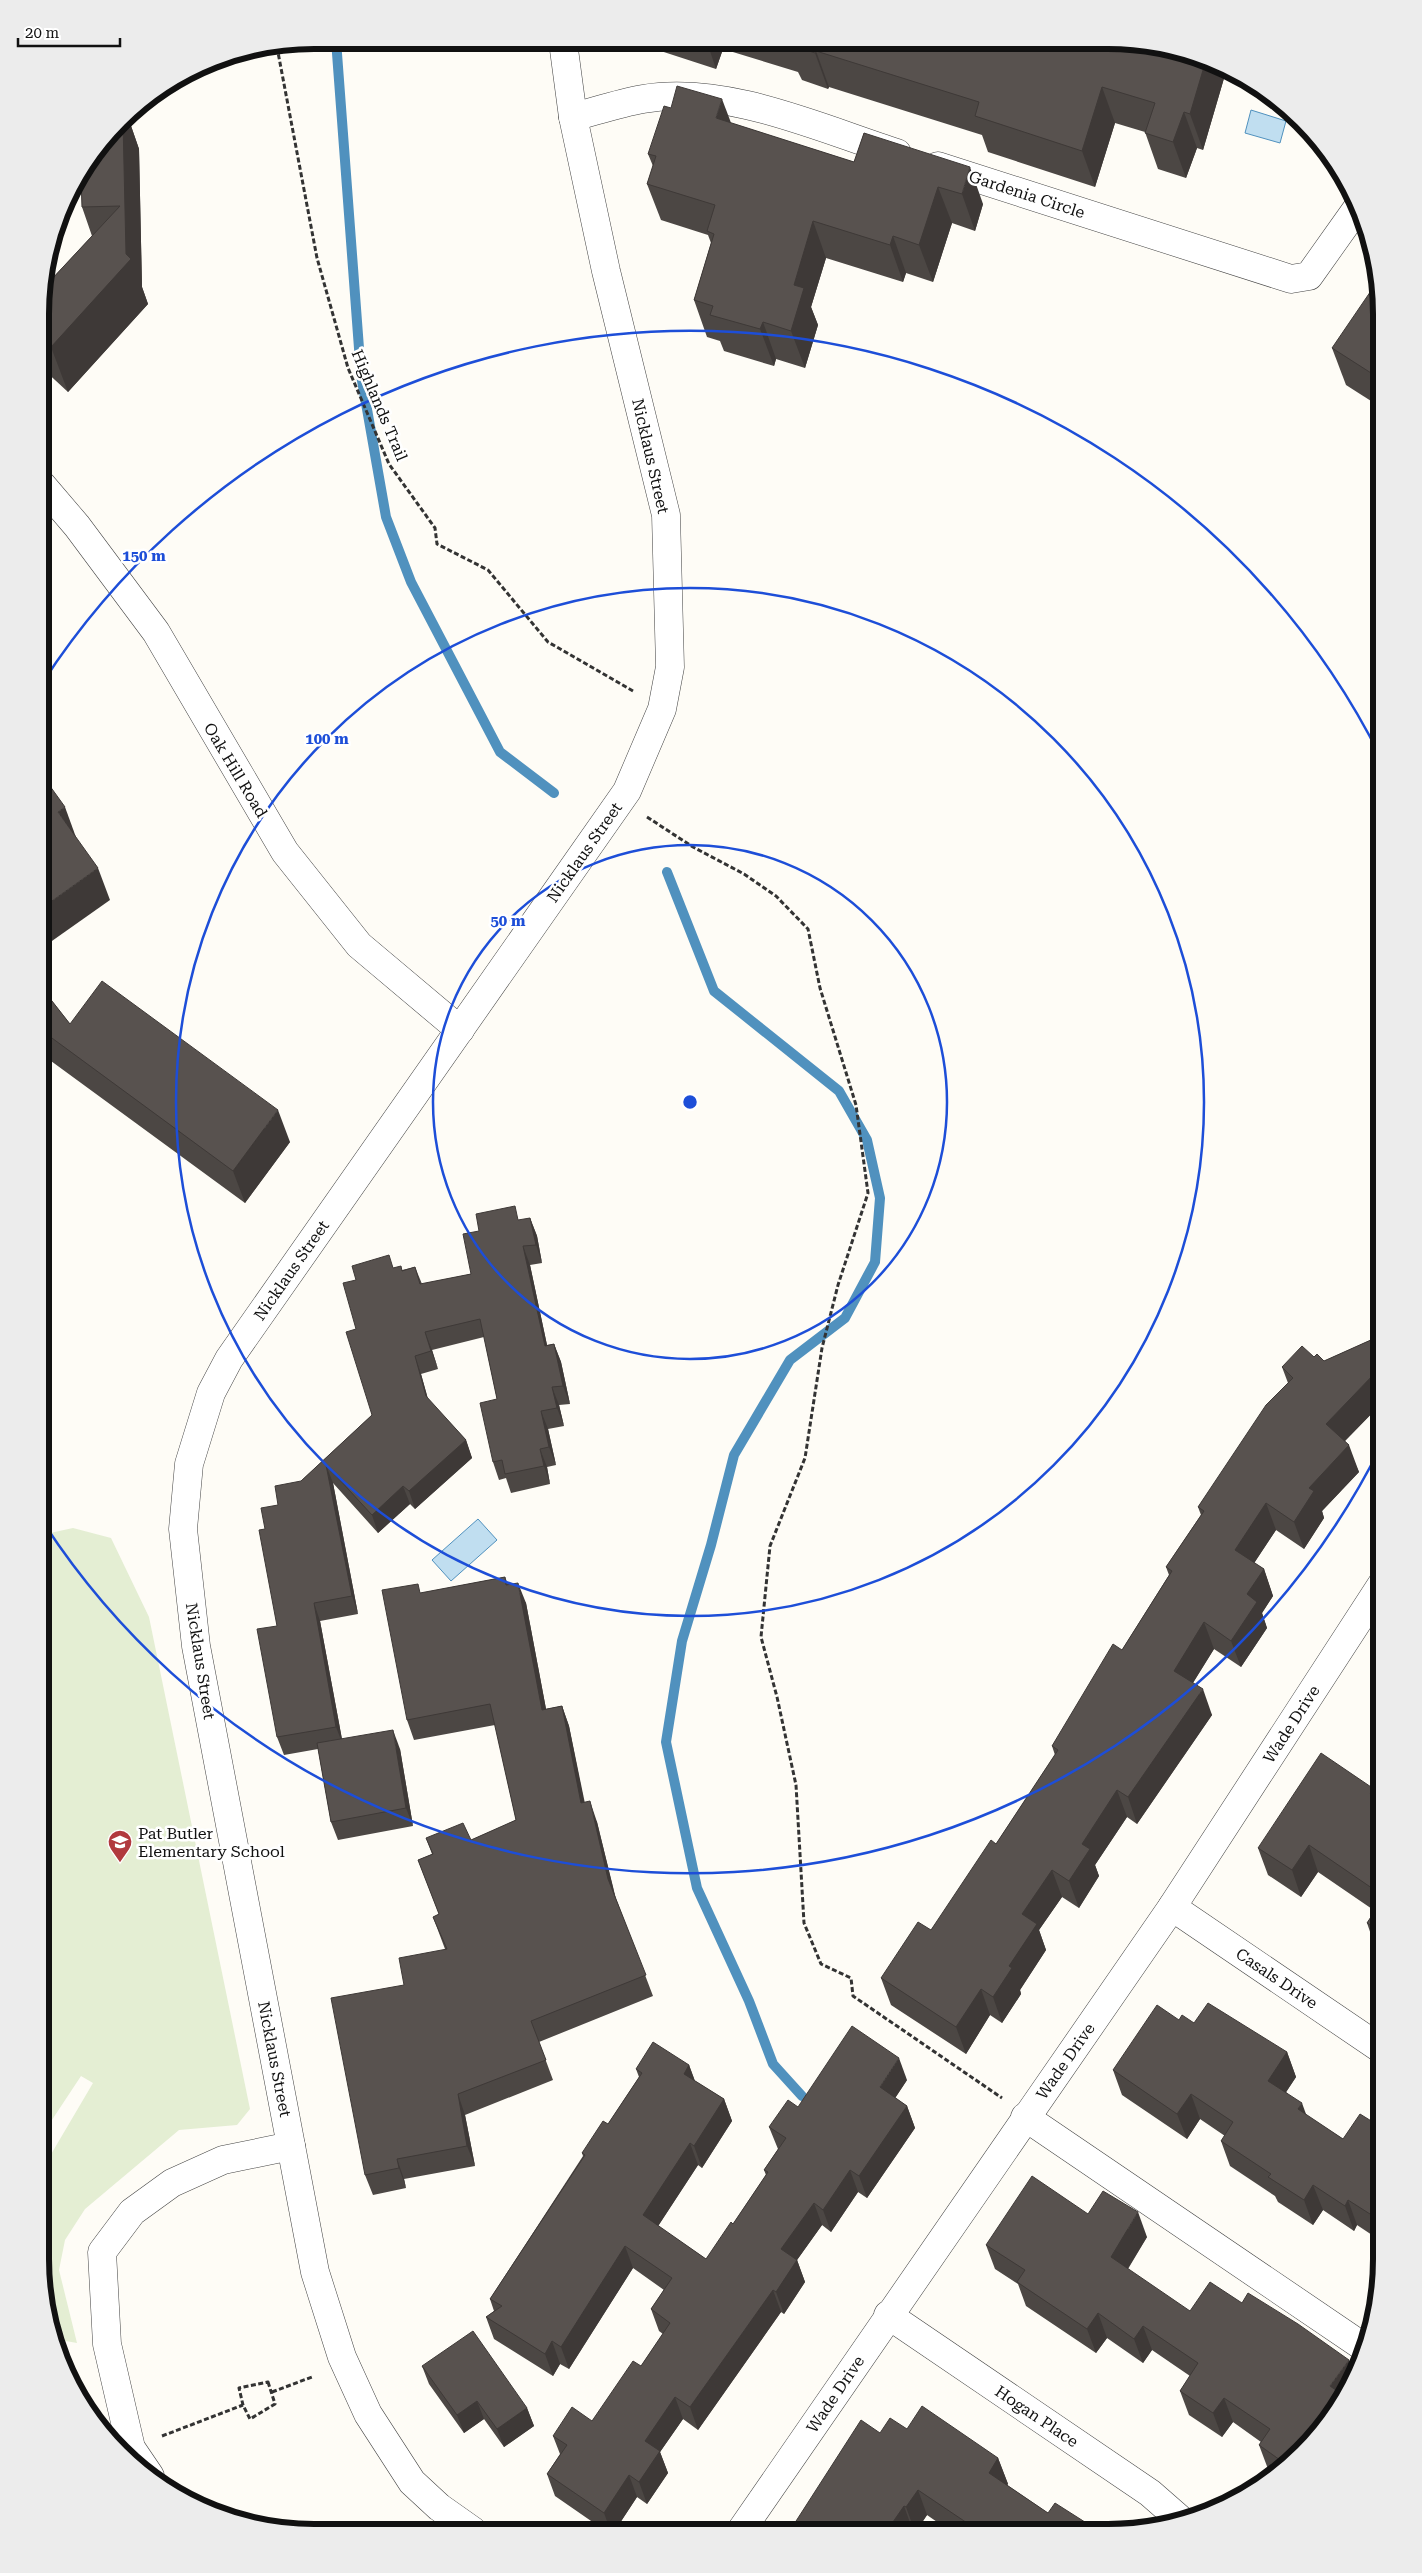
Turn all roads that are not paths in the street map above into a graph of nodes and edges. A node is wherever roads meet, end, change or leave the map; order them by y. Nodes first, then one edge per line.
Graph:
1 (564, 49) edge
2 (573, 117) junction
3 (1353, 213) edge
4 (49, 493) edge
5 (460, 1030) junction
6 (1373, 1598) edge
7 (1172, 1907) junction
8 (1373, 2043) edge
9 (1026, 2117) junction
10 (291, 2146) junction
11 (888, 2315) junction
12 (1359, 2344) edge
13 (138, 2458) edge
14 (1176, 2515) edge
15 (459, 2524) edge
16 (745, 2524) edge

1 - 2 street, Nicklaus Street
2 - 3 street, Gardenia Circle
2 - 5 street, Nicklaus Street
4 - 5 street, Oak Hill Road
5 - 10 street, Nicklaus Street
6 - 7 street, Wade Drive
7 - 8 street, Casals Drive
7 - 9 street, Wade Drive
9 - 11 street, Wade Drive
9 - 12 street
10 - 13 street
10 - 15 street, Nicklaus Street
11 - 14 street, Hogan Place
11 - 16 street, Wade Drive

